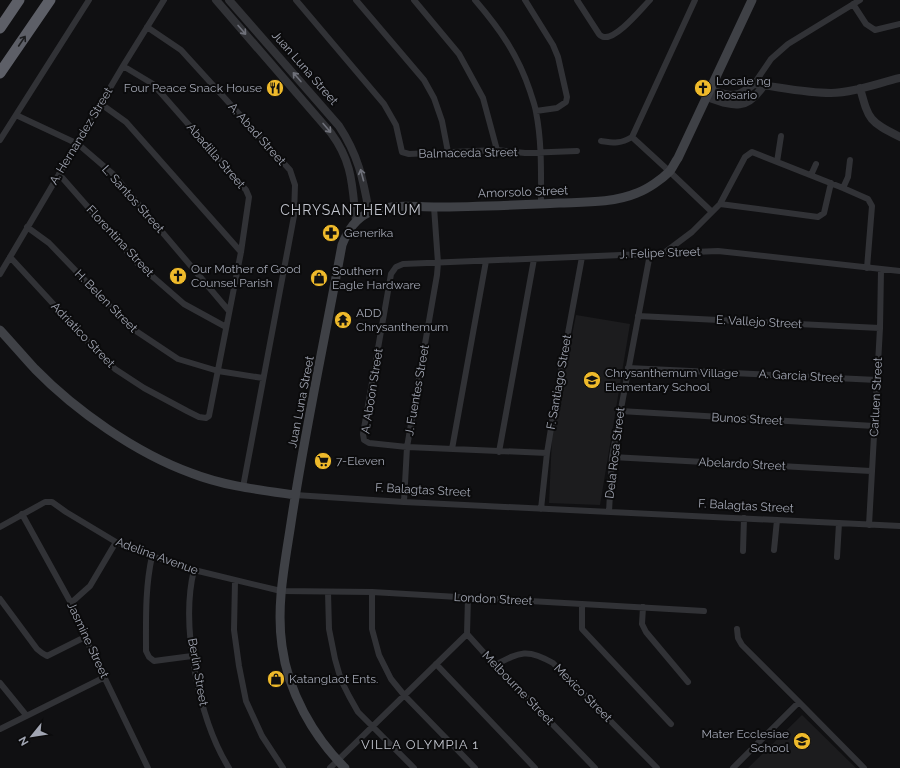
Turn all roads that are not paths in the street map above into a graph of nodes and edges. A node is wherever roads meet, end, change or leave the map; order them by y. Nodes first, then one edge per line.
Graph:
1 (19, 0) edge
2 (50, 0) edge
3 (88, 0) edge
4 (164, 0) edge
5 (216, 0) edge
6 (229, 0) edge
7 (296, 0) edge
8 (356, 0) edge
9 (414, 0) edge
10 (475, 0) edge
11 (525, 0) edge
12 (577, 0) edge
13 (650, 0) edge
14 (695, 0) edge
15 (752, 0) edge
16 (860, 0) edge
17 (853, 4) junction
18 (900, 24) edge
19 (147, 27) junction
20 (0, 28) edge
21 (123, 66) junction
22 (0, 73) edge
23 (760, 74) junction
24 (900, 78) edge
25 (754, 84) junction
26 (764, 85) junction
27 (860, 88) junction
28 (708, 94) junction
29 (101, 104) junction
30 (536, 111) junction
31 (16, 114) junction
32 (781, 136) dead end
33 (632, 137) junction
34 (900, 137) edge
35 (0, 140) edge
36 (348, 140) junction
37 (601, 141) dead end
38 (78, 144) junction
39 (341, 146) junction
40 (496, 150) junction
41 (540, 151) junction
42 (577, 151) dead end
43 (448, 152) junction
44 (850, 160) dead end
45 (778, 162) junction
46 (816, 164) dead end
47 (670, 171) junction
48 (59, 174) junction
49 (811, 176) junction
50 (831, 183) junction
51 (843, 188) junction
52 (540, 204) junction
53 (720, 204) junction
54 (434, 207) junction
55 (369, 212) junction
56 (712, 212) junction
57 (356, 221) junction
58 (27, 227) junction
59 (241, 252) junction
60 (664, 252) junction
61 (650, 254) junction
62 (10, 257) junction
63 (582, 257) junction
64 (534, 259) junction
65 (486, 261) junction
66 (438, 263) junction
67 (867, 268) junction
68 (881, 270) junction
69 (900, 272) edge
70 (0, 274) edge
71 (229, 311) junction
72 (638, 316) junction
73 (226, 327) junction
74 (880, 328) junction
75 (0, 330) edge
76 (628, 368) junction
77 (218, 371) junction
78 (263, 378) junction
79 (877, 380) junction
80 (620, 411) junction
81 (209, 416) joint
82 (874, 426) junction
83 (407, 447) junction
84 (452, 449) junction
85 (499, 452) junction
86 (547, 453) junction
87 (612, 457) junction
88 (871, 471) junction
89 (244, 487) junction
90 (295, 495) junction
91 (404, 502) junction
92 (541, 508) junction
93 (609, 512) junction
94 (22, 514) junction
95 (744, 518) junction
96 (777, 520) junction
97 (839, 523) junction
98 (869, 525) junction
99 (898, 526) edge
100 (0, 527) edge
101 (116, 542) junction
102 (774, 550) dead end
103 (743, 551) dead end
104 (152, 556) junction
105 (837, 557) dead end
106 (194, 570) junction
107 (235, 581) junction
108 (281, 591) junction
109 (328, 592) junction
110 (372, 592) junction
111 (468, 597) junction
112 (0, 599) edge
113 (71, 603) junction
114 (582, 604) junction
115 (643, 607) junction
116 (704, 611) dead end
117 (737, 629) dead end
118 (467, 634) junction
119 (85, 636) junction
120 (192, 656) junction
121 (436, 664) junction
122 (495, 665) junction
123 (104, 677) junction
124 (688, 682) dead end
125 (0, 684) edge
126 (404, 695) junction
127 (799, 702) junction
128 (26, 715) junction
129 (671, 724) dead end
130 (372, 726) junction
131 (0, 729) edge
132 (338, 761) junction
133 (148, 768) edge
134 (229, 768) edge
135 (283, 768) edge
136 (330, 768) edge
137 (345, 768) edge
138 (414, 768) edge
139 (474, 768) edge
140 (535, 768) edge
141 (595, 768) edge
142 (657, 768) edge
143 (733, 768) edge
144 (864, 768) edge

1 - 20 highway
22 -> 2 highway
3 - 31 street
4 - 19 street, A. Hernandez Street
5 -> 39 street, Juan Luna Street
36 -> 6 street, Juan Luna Street
7 - 43 street, Balmaceda Street
8 - 43 street
9 - 40 street
10 - 30 street
11 - 30 street
12 - 13 street
14 - 33 street
15 - 28 main road
16 - 17 street
17 - 18 street
17 - 23 street
19 - 21 street, A. Hernandez Street
19 - 78 street, A. Abad Street
21 - 29 street, A. Hernandez Street
21 - 59 street, Abadilla Street
23 - 25 street
23 - 26 street
24 - 27 street
25 - 26 street
25 - 28 street
26 - 27 street
26 - 28 street
27 - 34 street
28 - 47 main road
29 - 38 street, A. Hernandez Street
29 - 59 street
30 - 41 street
31 - 35 street
31 - 38 street, L. Santos Street
32 - 45 street
33 - 37 street
33 - 47 street
36 - 39 street
55 -> 36 street, Juan Luna Street
38 - 48 street, A. Hernandez Street
38 - 71 street, L. Santos Street
39 - 57 street, Juan Luna Street
40 - 41 street, Balmaceda Street
40 - 43 street, Balmaceda Street
41 - 42 street, Balmaceda Street
41 - 52 street
44 - 51 street
45 - 49 street
45 - 53 street
46 - 49 street
47 - 52 main road, Amorsolo Street
47 - 56 street
48 - 58 street, A. Hernandez Street
48 - 73 street, Florentina Street
49 - 50 street
50 - 51 street
50 - 53 street
51 - 67 street
52 - 54 main road, Amorsolo Street
53 - 56 street
54 - 55 main road, Amorsolo Street
54 - 66 street, J. Fuentes Street
55 - 57 main road, Juan Luna Street
56 - 60 street
57 - 90 main road, Juan Luna Street
58 - 62 street, A. Hernandez Street
58 - 77 street, H. Belen Street
59 - 71 street, Abadilla Street
60 - 61 street, J. Felipe Street
60 - 67 street, J. Felipe Street
61 - 63 street, J. Felipe Street
61 - 72 street, Dela Rosa Street
62 - 70 street, A. Hernandez Street
62 - 81 street, Adriatico Street
63 - 64 street, J. Felipe Street
63 - 86 street, F. Santiago Street
64 - 65 street, J. Felipe Street
64 - 85 street
65 - 66 street, J. Felipe Street
65 - 84 street
66 - 83 street, J. Fuentes Street
66 - 83 street, A. Aboon Street
67 - 68 street, J. Felipe Street
68 - 69 street, J. Felipe Street
68 - 74 street, Carluen Street
71 - 73 street, Abadilla Street
72 - 74 street, E. Vallejo Street
72 - 76 street, Dela Rosa Street
73 - 77 street, Abadilla Street
74 - 79 street, Carluen Street
75 - 89 main road, F. Balagtas Street
76 - 79 street, A. Garcia Street
76 - 80 street, Dela Rosa Street
77 - 78 street, H. Belen Street
77 - 81 street, Abadilla Street
78 - 89 street, A. Abad Street
79 - 82 street, Carluen Street
80 - 82 street, Bunos Street
80 - 87 street, Dela Rosa Street
82 - 88 street, Carluen Street
83 - 84 street
83 - 91 street, J. Fuentes Street
84 - 85 street
85 - 86 street
86 - 92 street, F. Santiago Street
87 - 88 street, Abelardo Street
87 - 93 street, Dela Rosa Street
88 - 98 street, Carluen Street
89 - 90 main road, F. Balagtas Street
90 - 91 street, F. Balagtas Street
90 - 108 main road, Juan Luna Street
91 - 92 street, F. Balagtas Street
92 - 93 street, F. Balagtas Street
93 - 95 street, F. Balagtas Street
94 - 100 street, Adelina Avenue
94 - 101 street, Adelina Avenue
94 - 113 street, Jasmine Street
95 - 96 street, F. Balagtas Street
95 - 103 street
96 - 97 street, F. Balagtas Street
96 - 102 street
97 - 98 street, F. Balagtas Street
97 - 105 street
98 - 99 street, F. Balagtas Street
101 - 104 street, Adelina Avenue
101 - 113 street
104 - 106 street, Adelina Avenue
104 - 120 street
106 - 107 street, Adelina Avenue
106 - 120 street, Berlin Street
107 - 108 street, Adelina Avenue
107 - 135 street
108 - 109 street, London Street
108 - 132 main road, Juan Luna Street
109 - 110 street, London Street
109 - 130 street
110 - 111 street, London Street
110 - 126 street
111 - 114 street, London Street
111 - 118 street
112 - 119 street
113 - 119 street, Jasmine Street
114 - 115 street, London Street
114 - 129 street
115 - 116 street, London Street
115 - 124 street
117 - 127 street
118 - 121 street
118 - 122 street, Melbourne Street
119 - 123 street, Jasmine Street
120 - 134 street, Berlin Street
121 - 126 street
121 - 140 street
122 - 141 street, Melbourne Street
122 - 142 street, Mexico Street
123 - 128 street
123 - 133 street, Jasmine Street
125 - 128 street
126 - 130 street
126 - 139 street
127 - 143 street
127 - 144 street
128 - 131 street
130 - 132 street
130 - 138 street
132 - 136 street
132 - 137 main road, Juan Luna Street

